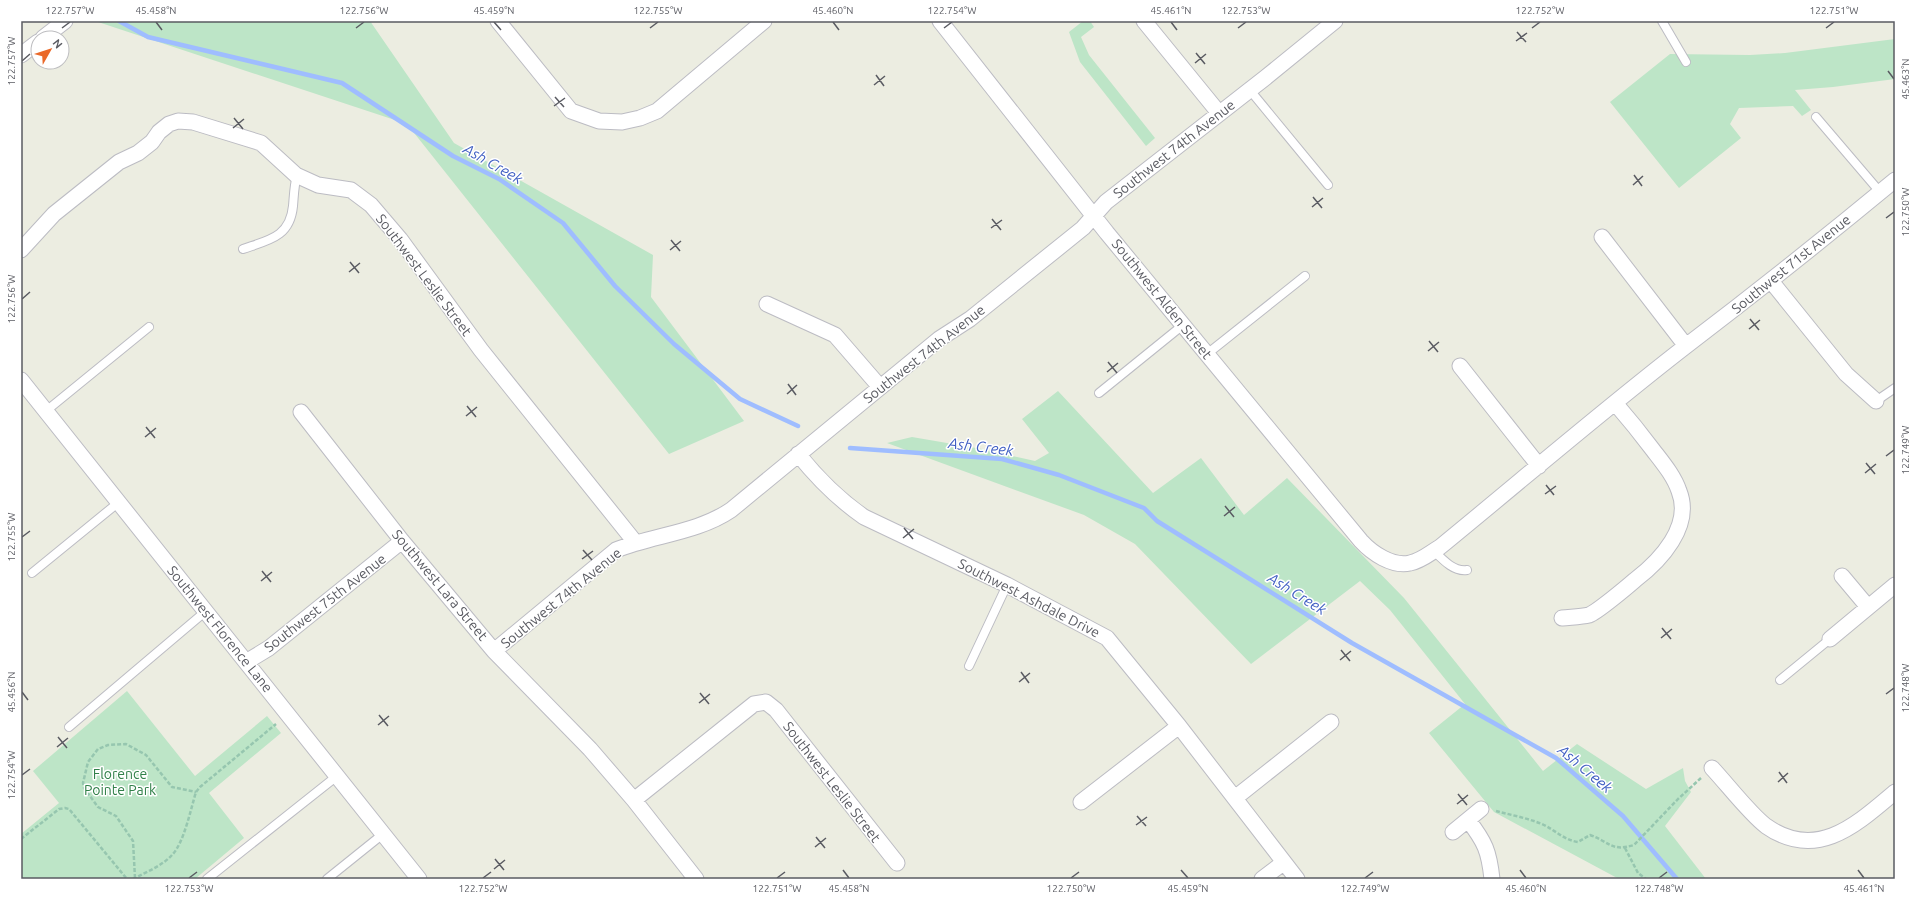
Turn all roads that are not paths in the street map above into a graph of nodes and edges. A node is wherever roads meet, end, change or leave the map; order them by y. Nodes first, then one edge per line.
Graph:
1 (64, 21) edge
2 (498, 21) edge
3 (764, 21) edge
4 (940, 21) edge
5 (1144, 21) edge
6 (1335, 21) edge
7 (1662, 21) edge
8 (53, 30) edge
9 (30, 48) edge
10 (21, 55) edge
11 (1686, 62) dead end
12 (1249, 89) junction
13 (1219, 113) junction
14 (1816, 117) dead end
15 (297, 175) junction
16 (1895, 180) edge
17 (1328, 185) dead end
18 (1880, 192) junction
19 (1094, 215) junction
20 (1602, 237) dead end
21 (21, 250) edge
22 (244, 250) dead end
23 (1305, 276) dead end
24 (1771, 281) junction
25 (767, 304) dead end
26 (1183, 325) junction
27 (149, 327) dead end
28 (1686, 346) junction
29 (1207, 354) junction
30 (1460, 366) dead end
31 (21, 380) edge
32 (880, 387) junction
33 (1895, 388) edge
34 (1099, 393) dead end
35 (1876, 401) joint
36 (1615, 404) junction
37 (46, 411) junction
38 (301, 412) dead end
39 (798, 454) junction
40 (1539, 466) junction
41 (119, 502) junction
42 (402, 541) junction
43 (635, 542) junction
44 (1434, 551) junction
45 (1397, 563) joint
46 (1467, 570) dead end
47 (32, 573) dead end
48 (1842, 576) dead end
49 (1007, 585) junction
50 (1895, 585) edge
51 (1868, 607) junction
52 (206, 611) junction
53 (1562, 618) dead end
54 (1830, 639) joint
55 (494, 651) junction
56 (246, 662) junction
57 (969, 666) dead end
58 (1780, 680) dead end
59 (1331, 722) dead end
60 (1179, 726) junction
61 (69, 727) dead end
62 (1712, 768) road end
63 (336, 776) junction
64 (1895, 792) edge
65 (1234, 798) junction
66 (634, 800) junction
67 (1081, 802) dead end
68 (1482, 809) road end
69 (1468, 820) junction
70 (1454, 832) dead end
71 (383, 834) junction
72 (897, 863) dead end
73 (1283, 863) junction
74 (207, 879) edge
75 (327, 879) edge
76 (419, 879) edge
77 (696, 879) edge
78 (1262, 879) edge
79 (1297, 879) edge
80 (1492, 879) edge

1 - 8 street
2 - 3 street
4 - 19 street, Southwest Alden Street
5 - 13 street
6 - 12 street, Southwest 74th Avenue
7 - 11 lane
9 - 10 street
12 - 13 street, Southwest 74th Avenue
12 - 17 lane
13 - 19 street, Southwest 74th Avenue
14 - 18 lane
15 - 21 street, Southwest Leslie Street
15 - 22 lane
15 - 43 street, Southwest Leslie Street
16 - 18 street, Southwest 71st Avenue
18 - 24 street, Southwest 71st Avenue
19 - 26 street, Southwest Alden Street
19 - 32 street, Southwest 74th Avenue
20 - 28 street
23 - 29 lane
24 - 28 street, Southwest 71st Avenue
24 - 35 street
25 - 32 street
26 - 29 street, Southwest Alden Street
26 - 34 lane
27 - 37 lane
28 - 36 street, Southwest 71st Avenue
29 - 45 street, Southwest Alden Street
30 - 40 street
31 - 37 street, Southwest Florence Lane
32 - 39 street, Southwest 74th Avenue
33 - 35 lane
36 - 40 street, Southwest 71st Avenue
36 - 53 street
37 - 41 street, Southwest Florence Lane
38 - 42 street, Southwest Lara Street
39 - 43 street, Southwest 74th Avenue
39 - 49 street, Southwest Ashdale Drive
40 - 44 street, Southwest 71st Avenue
41 - 47 lane
41 - 52 street, Southwest Florence Lane
42 - 55 street, Southwest Lara Street
42 - 56 street, Southwest 75th Avenue
43 - 55 street, Southwest 74th Avenue
44 - 45 street, Southwest 71st Avenue
44 - 46 lane
48 - 51 street
49 - 57 lane
49 - 60 street, Southwest Ashdale Drive
50 - 51 street
51 - 54 street
52 - 56 street, Southwest Florence Lane
52 - 61 lane
54 - 58 lane
55 - 66 street, Southwest Lara Street
56 - 63 street, Southwest Florence Lane
59 - 65 street
60 - 65 street, Southwest Ashdale Drive
60 - 67 street
62 - 64 street
63 - 71 street, Southwest Florence Lane
63 - 74 lane
65 - 73 street, Southwest Ashdale Drive
66 - 72 street, Southwest Leslie Street
66 - 77 street, Southwest Lara Street
68 - 69 street
69 - 70 street
69 - 80 street
71 - 75 lane
71 - 76 street, Southwest Florence Lane
73 - 78 street
73 - 79 street, Southwest Ashdale Drive

